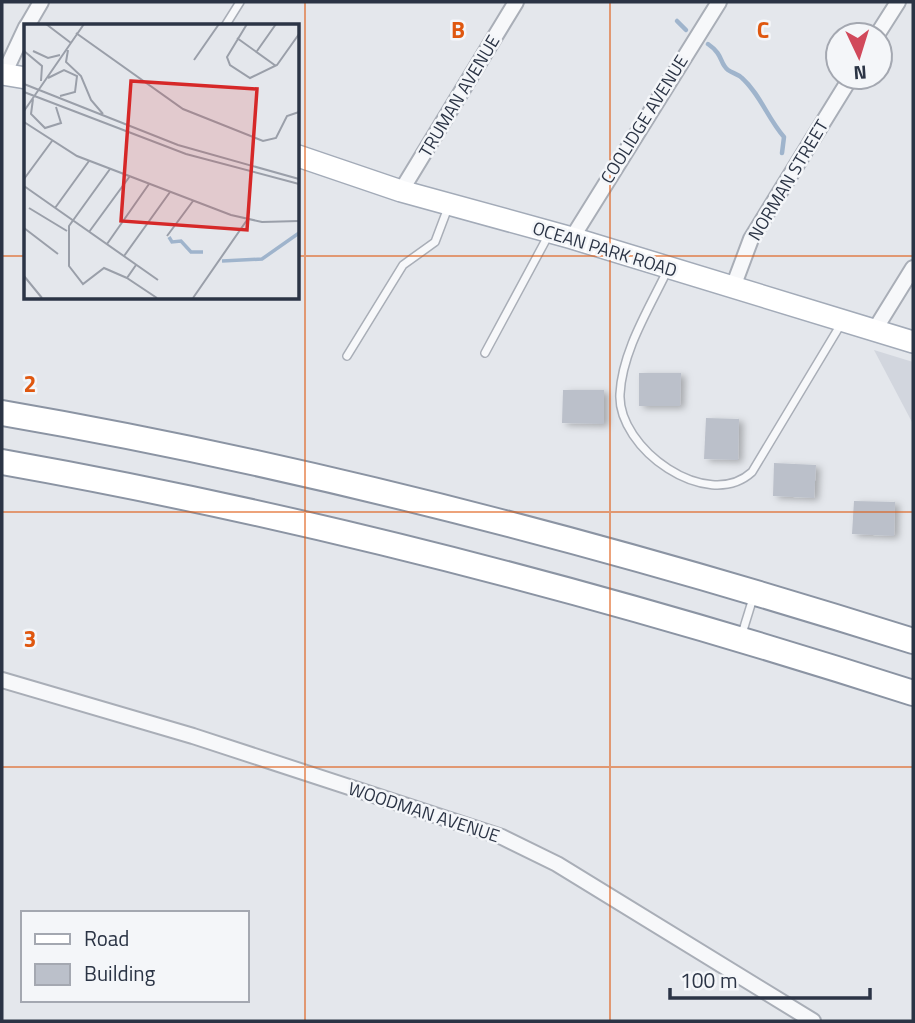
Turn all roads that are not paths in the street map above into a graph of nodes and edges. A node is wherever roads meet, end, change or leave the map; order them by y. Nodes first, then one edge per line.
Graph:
1 (41, 2) edge
2 (240, 2) edge
3 (516, 2) edge
4 (719, 2) edge
5 (898, 2) edge
6 (886, 21) edge
7 (28, 24) edge
8 (226, 24) edge
9 (24, 31) edge
10 (3, 74) edge
11 (24, 78) edge
12 (842, 91) edge
13 (299, 156) edge
14 (401, 191) junction
15 (449, 205) junction
16 (550, 232) junction
17 (572, 238) junction
18 (668, 268) junction
19 (913, 268) edge
20 (733, 287) junction
21 (843, 321) junction
22 (874, 331) junction
23 (913, 342) edge
24 (485, 353) dead end
25 (347, 356) dead end
26 (2, 413) edge
27 (2, 462) edge
28 (754, 592) junction
29 (740, 638) junction
30 (913, 641) edge
31 (2, 680) edge
32 (913, 693) edge
33 (813, 1021) edge

1 - 7 street
2 - 8 lane
3 - 14 street, TRUMAN AVENUE
4 - 17 street, COOLIDGE AVENUE
5 - 6 street
9 - 10 street
10 - 11 main road
12 - 20 street, NORMAN STREET
13 - 14 main road, OCEAN PARK ROAD
14 - 15 main road, OCEAN PARK ROAD
15 - 16 main road, OCEAN PARK ROAD
15 - 25 lane
16 - 17 main road, OCEAN PARK ROAD
16 - 24 lane
17 - 18 main road, OCEAN PARK ROAD
18 - 20 main road, OCEAN PARK ROAD
18 - 21 lane
19 - 22 street
20 - 21 main road, OCEAN PARK ROAD
21 - 22 main road, OCEAN PARK ROAD
22 - 23 main road, OCEAN PARK ROAD
26 - 28 highway
27 - 29 highway
28 - 29 lane
28 - 30 highway
29 - 32 highway
31 - 33 street, WOODMAN AVENUE

